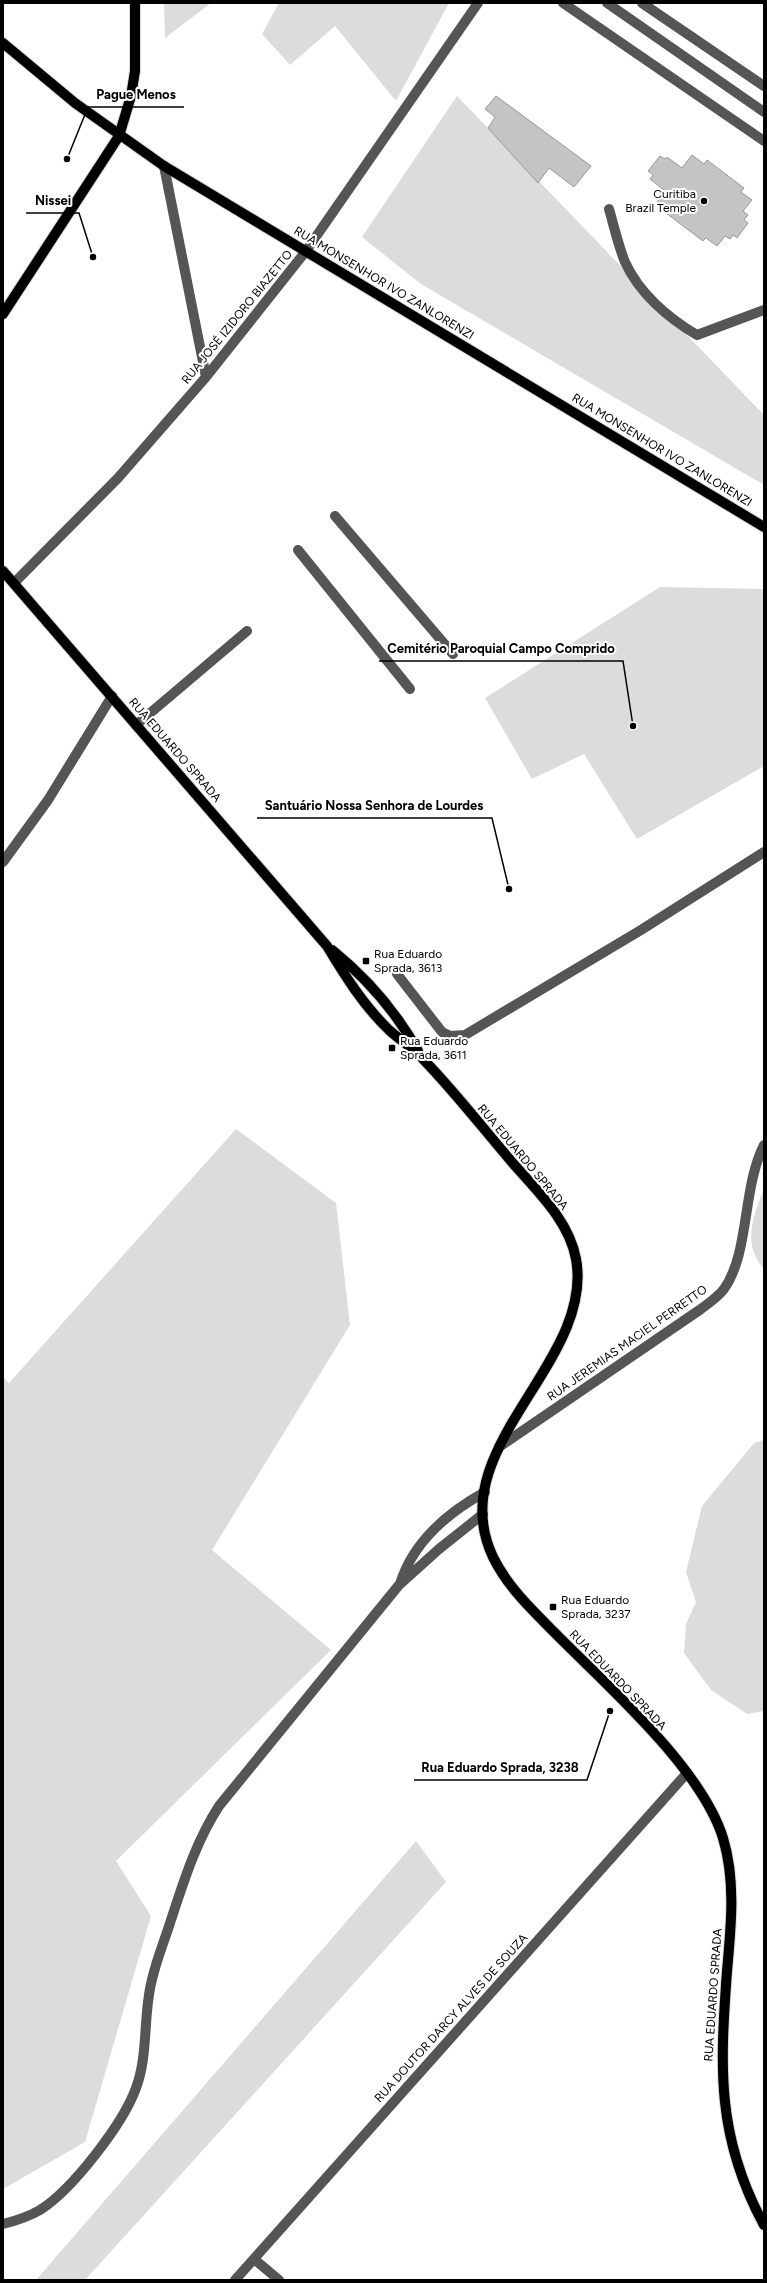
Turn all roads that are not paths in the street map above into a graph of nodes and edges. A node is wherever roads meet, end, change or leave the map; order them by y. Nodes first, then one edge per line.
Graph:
1 (135, 3) edge
2 (478, 3) edge
3 (563, 3) edge
4 (607, 3) edge
5 (642, 3) edge
6 (3, 43) edge
7 (764, 86) edge
8 (764, 112) edge
9 (119, 136) junction
10 (764, 141) edge
11 (164, 166) junction
12 (609, 209) dead end
13 (306, 251) junction
14 (764, 310) edge
15 (3, 314) edge
16 (206, 377) junction
17 (335, 516) dead end
18 (764, 526) edge
19 (298, 550) dead end
20 (3, 571) edge
21 (14, 583) junction
22 (247, 631) dead end
23 (453, 654) dead end
24 (410, 689) dead end
25 (112, 696) junction
26 (136, 725) junction
27 (764, 852) edge
28 (3, 862) edge
29 (327, 946) junction
30 (397, 974) dead end
31 (422, 1058) junction
32 (764, 1145) edge
33 (499, 1447) junction
34 (485, 1492) junction
35 (483, 1514) junction
36 (400, 1586) junction
37 (687, 1773) junction
38 (3, 2224) edge
39 (764, 2225) edge
40 (254, 2259) junction
41 (235, 2280) edge
42 (279, 2280) edge

1 - 9 main road
2 - 13 street, RUA JOSÉ IZIDORO BIAZETTO
3 - 10 street
4 - 8 street
5 - 7 street
6 - 9 main road, RUA MONSENHOR IVO ZANLORENZI
9 - 11 main road, RUA MONSENHOR IVO ZANLORENZI
9 - 15 main road
11 - 13 main road, RUA MONSENHOR IVO ZANLORENZI
11 - 16 street
12 - 14 street
13 - 16 street, RUA JOSÉ IZIDORO BIAZETTO
13 - 18 main road, RUA MONSENHOR IVO ZANLORENZI
16 - 21 street, RUA JOSÉ IZIDORO BIAZETTO
17 - 23 street
19 - 24 street
20 - 21 main road, RUA EDUARDO SPRADA
21 - 25 main road, RUA EDUARDO SPRADA
22 - 26 street
25 - 26 main road, RUA EDUARDO SPRADA
25 - 28 street
26 - 29 main road, RUA EDUARDO SPRADA
27 - 30 street
29 - 31 main road, RUA EDUARDO SPRADA
29 - 31 main road, RUA EDUARDO SPRADA
31 - 33 main road, RUA EDUARDO SPRADA
32 - 33 street, RUA JEREMIAS MACIEL PERRETTO
33 - 34 main road, RUA EDUARDO SPRADA
34 - 35 main road, RUA EDUARDO SPRADA
34 - 36 street
35 - 36 street
35 - 37 main road, RUA EDUARDO SPRADA
36 - 38 street
37 - 39 main road, RUA EDUARDO SPRADA
37 - 40 street, RUA DOUTOR DARCY ALVES DE SOUZA
40 - 41 street, RUA DOUTOR DARCY ALVES DE SOUZA
40 - 42 street

